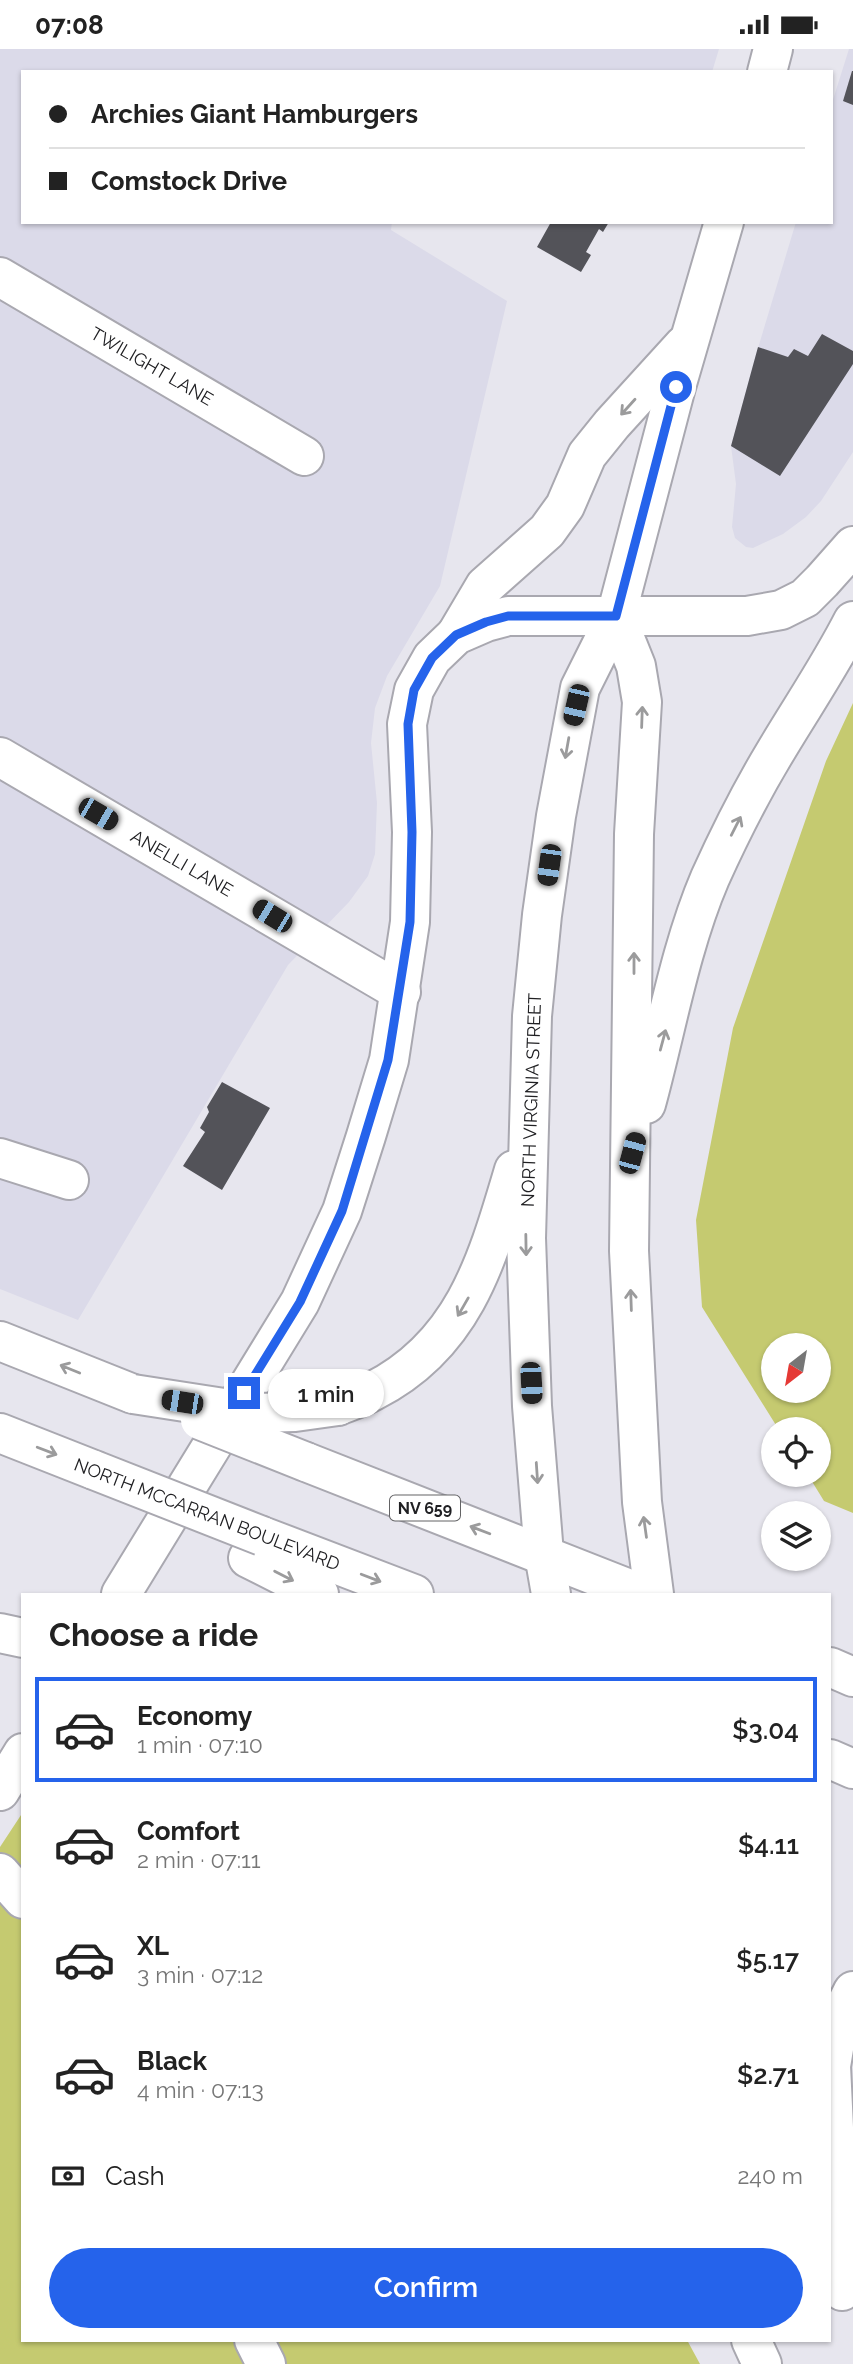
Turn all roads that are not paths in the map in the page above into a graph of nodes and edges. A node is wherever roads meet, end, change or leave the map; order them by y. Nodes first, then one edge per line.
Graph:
1 (774, 49) edge
2 (768, 70) edge
3 (723, 224) edge
4 (0, 277) edge
5 (690, 338) junction
6 (304, 456) dead end
7 (853, 546) edge
8 (616, 616) junction
9 (853, 621) edge
10 (456, 635) junction
11 (0, 757) edge
12 (401, 992) junction
13 (527, 1128) junction
14 (632, 1153) junction
15 (0, 1158) edge
16 (69, 1180) dead end
17 (0, 1341) edge
18 (133, 1394) junction
19 (0, 1433) edge
20 (255, 1547) junction
21 (544, 1555) junction
22 (122, 1593) edge
23 (318, 1593) edge
24 (411, 1593) edge
25 (551, 1593) edge
26 (639, 1593) edge
27 (654, 1593) edge
28 (0, 1633) edge
29 (21, 1638) edge
30 (831, 1668) edge
31 (853, 1677) edge
32 (21, 1756) edge
33 (831, 1759) edge
34 (853, 1769) edge
35 (0, 1791) edge
36 (853, 1991) edge
37 (842, 2288) edge
38 (255, 2342) edge
39 (752, 2342) edge
40 (266, 2364) edge
41 (762, 2364) edge

1 - 2 main road
3 - 5 main road, NORTH VIRGINIA STREET
4 - 6 main road, TWILIGHT LANE
5 - 8 main road, NORTH VIRGINIA STREET
5 -> 10 main road
7 - 8 main road
8 - 10 main road
8 -> 13 main road, NORTH VIRGINIA STREET
14 -> 8 main road
14 -> 9 main road
10 - 12 main road
11 - 12 main road, ANELLI LANE
12 - 22 main road
13 -> 18 main road, bridge
13 -> 21 main road, NORTH VIRGINIA STREET
27 -> 14 main road
15 - 16 main road
18 -> 17 main road, NV 659
21 -> 18 main road, NV 659, bridge
19 -> 20 main road, NORTH MCCARRAN BOULEVARD, bridge
20 -> 23 main road
20 -> 24 main road, NORTH MCCARRAN BOULEVARD
21 - 25 main road, NORTH VIRGINIA STREET
21 - 26 main road, NV 659
28 - 29 main road
30 - 31 main road
32 - 35 main road
33 - 34 main road
36 - 37 main road
38 - 40 main road
39 - 41 main road

